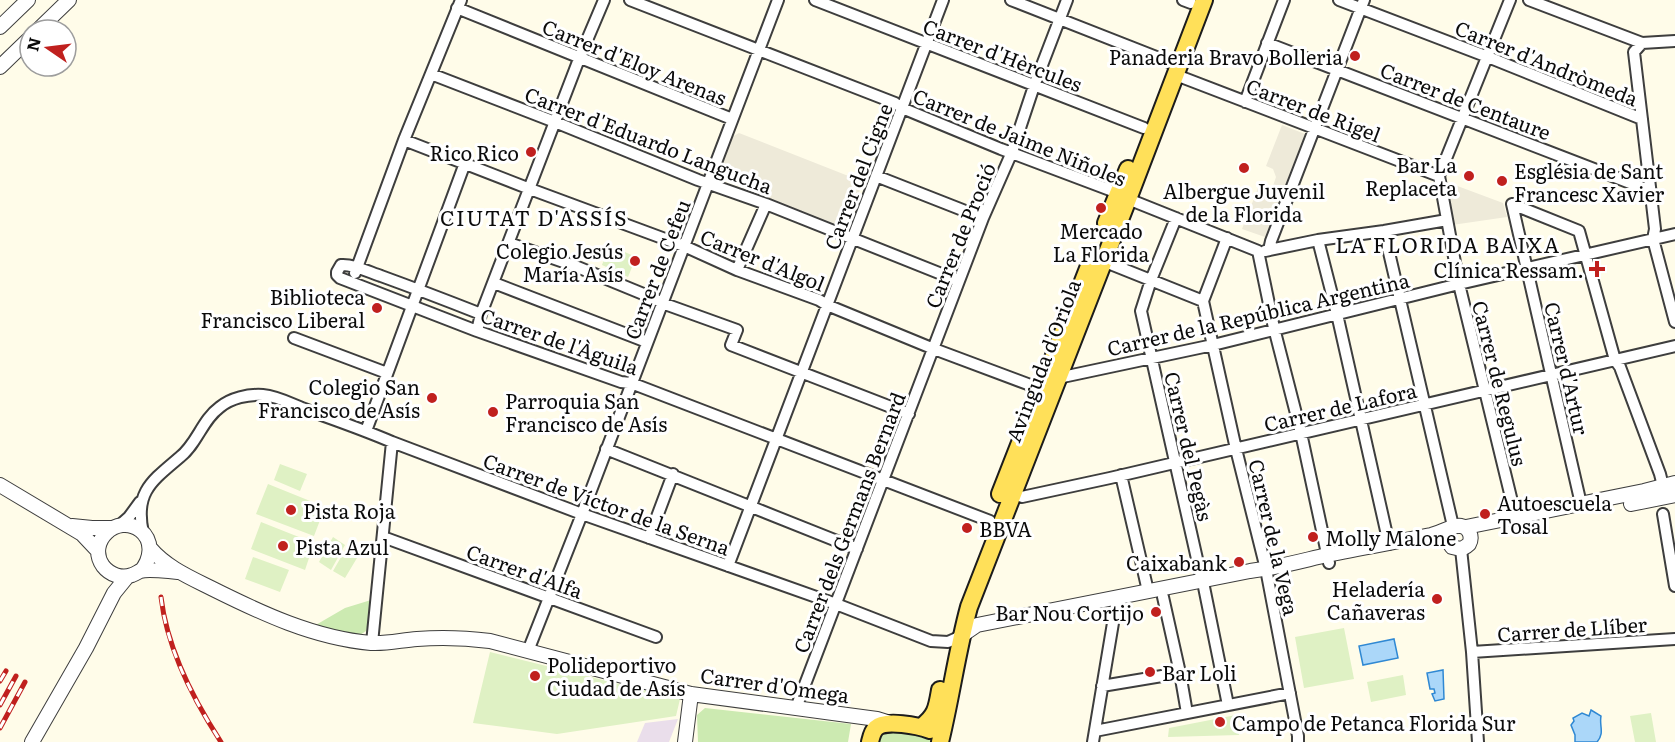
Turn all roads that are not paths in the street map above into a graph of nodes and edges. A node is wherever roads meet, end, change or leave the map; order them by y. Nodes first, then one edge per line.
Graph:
1 (69, 0) edge
2 (604, 0) edge
3 (630, 0) edge
4 (778, 0) edge
5 (815, 0) edge
6 (943, 0) edge
7 (1011, 0) edge
8 (1067, 0) edge
9 (1284, 0) edge
10 (1339, 0) edge
11 (1510, 0) edge
12 (1529, 0) edge
13 (1192, 1) edge
14 (24, 2) edge
15 (459, 4) edge
16 (1362, 4) edge
17 (50, 18) edge
18 (1060, 20) junction
19 (0, 27) edge
20 (1675, 41) edge
21 (927, 43) junction
22 (1267, 43) junction
23 (1642, 43) junction
24 (18, 50) edge
25 (758, 51) junction
26 (1488, 57) junction
27 (579, 58) junction
28 (0, 67) edge
29 (1172, 68) junction
30 (1336, 69) junction
31 (431, 74) junction
32 (1034, 86) junction
33 (1245, 102) junction
34 (902, 108) junction
35 (1463, 118) junction
36 (1642, 118) junction
37 (732, 119) junction
38 (555, 122) junction
39 (1144, 128) junction
40 (1314, 128) junction
41 (404, 140) junction
42 (1012, 152) junction
43 (465, 164) junction
44 (876, 176) junction
45 (1439, 176) junction
46 (708, 183) junction
47 (530, 189) junction
48 (1652, 191) junction
49 (1123, 196) junction
50 (766, 204) junction
51 (983, 218) junction
52 (1176, 218) junction
53 (1447, 220) junction
54 (1384, 231) junction
55 (1675, 234) edge
56 (1227, 238) junction
57 (853, 239) junction
58 (1653, 239) junction
59 (1318, 240) junction
60 (509, 243) junction
61 (684, 246) junction
62 (1264, 251) junction
63 (1587, 254) junction
64 (1103, 261) junction
65 (358, 268) junction
66 (1527, 268) junction
67 (737, 270) junction
68 (1151, 280) junction
69 (959, 281) junction
70 (494, 283) junction
71 (1459, 284) junction
72 (359, 285) junction
73 (418, 289) junction
74 (1400, 299) junction
75 (1203, 301) junction
76 (662, 303) junction
77 (413, 305) junction
78 (827, 305) junction
79 (481, 314) junction
80 (1337, 314) junction
81 (1675, 322) edge
82 (1274, 328) junction
83 (477, 331) junction
84 (294, 338) dead end
85 (647, 342) junction
86 (1213, 345) junction
87 (1675, 346) edge
88 (934, 349) junction
89 (1151, 357) junction
90 (1615, 360) junction
91 (801, 372) junction
92 (387, 373) junction
93 (1551, 375) junction
94 (1058, 378) junction
95 (632, 383) junction
96 (1041, 389) junction
97 (1484, 390) junction
98 (1424, 405) junction
99 (909, 414) junction
100 (1361, 419) junction
101 (366, 431) junction
102 (1300, 433) junction
103 (776, 438) junction
104 (392, 442) junction
105 (606, 449) junction
106 (1236, 449) junction
107 (1176, 463) junction
108 (673, 474) junction
109 (1121, 475) junction
110 (884, 480) junction
111 (0, 485) edge
112 (1669, 485) edge
113 (1013, 493) junction
114 (1675, 495) edge
115 (144, 497) junction
116 (1652, 499) junction
117 (1581, 504) junction
118 (750, 505) junction
119 (582, 514) junction
120 (1663, 514) dead end
121 (1516, 518) junction
122 (990, 521) junction
123 (67, 524) junction
124 (116, 526) junction
125 (143, 533) junction
126 (1457, 533) junction
127 (382, 537) junction
128 (650, 538) junction
129 (1389, 544) junction
130 (150, 548) junction
131 (857, 549) junction
132 (1461, 549) joint
133 (98, 551) junction
134 (1328, 559) junction
135 (728, 566) junction
136 (105, 568) junction
137 (141, 571) junction
138 (180, 572) junction
139 (1266, 572) junction
140 (127, 577) junction
141 (1203, 584) junction
142 (1675, 586) edge
143 (1148, 591) junction
144 (1163, 597) junction
145 (550, 598) junction
146 (1116, 602) junction
147 (836, 604) junction
148 (101, 618) junction
149 (972, 621) junction
150 (656, 637) dead end
151 (957, 639) junction
152 (1675, 639) edge
153 (372, 643) junction
154 (528, 651) junction
155 (1472, 652) junction
156 (1180, 674) junction
157 (1102, 686) junction
158 (1290, 693) junction
159 (691, 694) junction
160 (1228, 705) junction
161 (796, 708) junction
162 (1186, 713) junction
163 (890, 723) junction
164 (921, 727) junction
165 (1094, 736) edge
166 (32, 742) edge
167 (685, 742) edge
168 (870, 742) edge
169 (940, 742) edge
170 (1298, 742) edge
171 (1478, 742) edge

1 - 17 street
2 - 27 street
3 - 25 street, Carrer de Jaime Niñoles
4 - 25 street, Carrer de Cefeu
5 - 21 street, Carrer d'Hèrcules
6 - 21 street, Carrer del Cigne
7 - 18 street, Carrer de Rigel
8 - 18 street, Carrer de Proció
9 - 22 street
10 - 16 street, Carrer d'Andròmeda
11 - 26 street
12 - 23 street
13 - 29 main road, Avinguda d'Oriola
14 - 19 street
15 - 27 street, Carrer d'Eloy Arenas
15 - 31 street
16 - 26 street, Carrer d'Andròmeda
16 - 30 street
18 - 29 street, Carrer de Rigel
18 - 32 street, Carrer de Proció
20 - 23 street
21 - 32 street, Carrer d'Hèrcules
21 - 34 street, Carrer del Cigne
22 - 30 street, Carrer de Centaure
22 - 33 street
23 - 36 street
24 - 28 street
25 - 34 street, Carrer de Jaime Niñoles
25 - 37 street, Carrer de Cefeu
26 - 35 street
26 - 36 street, Carrer d'Andròmeda
27 - 37 street, Carrer d'Eloy Arenas
27 - 38 street
29 - 33 street, Carrer de Rigel
29 - 39 main road, Avinguda d'Oriola
29 - 49 main road, Avinguda d'Oriola
30 - 35 street, Carrer de Centaure
30 - 40 street
31 - 38 street, Carrer d'Eduardo Langucha
31 - 41 street
32 - 39 street, Carrer d'Hèrcules
32 - 42 street, Carrer de Proció
33 - 40 street, Carrer de Rigel
34 - 42 street, Carrer de Jaime Niñoles
34 - 44 street, Carrer del Cigne
35 - 45 street
35 - 48 street, Carrer de Centaure
36 - 48 street
37 - 46 street, Carrer de Cefeu
38 - 46 street, Carrer d'Eduardo Langucha
38 - 47 street
39 - 49 main road, Avinguda d'Oriola
40 - 45 street, Carrer de Rigel
40 - 62 street
41 - 43 street, Carrer d'Algol
41 - 65 street
42 - 49 street, Carrer de Jaime Niñoles
42 - 51 street, Carrer de Proció
43 - 47 street, Carrer d'Algol
43 - 73 street
44 - 51 street
44 - 57 street, Carrer del Cigne
45 - 53 street, Carrer de Regulus
46 - 50 street, Carrer d'Eduardo Langucha
46 - 61 street, Carrer de Cefeu
47 - 60 street
47 - 61 street, Carrer d'Algol
48 - 58 street
49 - 52 street, Carrer de Jaime Niñoles
49 - 64 main road, Avinguda d'Oriola
49 - 96 main road, Avinguda d'Oriola
50 - 57 street, Carrer d'Eduardo Langucha
50 - 67 street
51 - 69 street, Carrer de Proció
52 - 56 street, Carrer de Jaime Niñoles
52 - 68 street, Carrer del Pegàs
53 - 54 street
53 - 71 street, Carrer de Regulus
54 - 59 street
54 - 74 street
55 - 58 street, Carrer de la República Argentina
56 - 62 street, Carrer de Jaime Niñoles
56 - 75 street
57 - 69 street, Carrer d'Eduardo Langucha
57 - 78 street, Carrer del Cigne
58 - 63 street, Carrer de la República Argentina
58 - 81 street
59 - 62 street
59 - 80 street
60 - 70 street
60 - 76 street
61 - 67 street, Carrer d'Algol
61 - 76 street, Carrer de Cefeu
62 - 82 street
63 - 66 street, Carrer de la República Argentina
63 - 66 street, Carrer d'Artur
63 - 90 street
64 - 68 street
64 - 94 main road, Avinguda d'Oriola
65 - 72 street
65 - 72 street, Carrer de l'Àguila
65 - 73 street, Carrer de l'Àguila
66 - 71 street, Carrer de la República Argentina
66 - 93 street, Carrer d'Artur
67 - 78 street, Carrer d'Algol
68 - 75 street
68 - 89 street, Carrer del Pegàs
69 - 88 street, Carrer de Proció
70 - 79 street
70 - 85 street
71 - 74 street, Carrer de la República Argentina
71 - 97 street, Carrer de Regulus
72 - 77 street, Carrer de l'Àguila
73 - 77 street
73 - 79 street, Carrer de l'Àguila
74 - 80 street, Carrer de la República Argentina
74 - 98 street
75 - 86 street, Carrer de la Vega
76 - 85 street, Carrer de Cefeu
76 - 91 street
77 - 83 street, Carrer de l'Àguila
77 - 92 street
78 - 88 street, Carrer d'Algol
78 - 91 street, Carrer del Cigne
79 - 83 street
80 - 82 street, Carrer de la República Argentina
80 - 100 street
82 - 86 street, Carrer de la República Argentina
82 - 102 street
83 - 95 street, Carrer de l'Àguila
84 - 92 street
85 - 95 street, Carrer de Cefeu
86 - 89 street, Carrer de la República Argentina
86 - 106 street, Carrer de la Vega
87 - 90 street, Carrer de Lafora
88 - 96 street, Carrer d'Algol
88 - 99 street, Carrer dels Germans Bernard
89 - 94 street, Carrer de la República Argentina
89 - 107 street, Carrer del Pegàs
90 - 93 street, Carrer de Lafora
90 - 112 street
91 - 99 street
91 - 103 street, Carrer del Cigne
92 - 101 street
93 - 97 street, Carrer de Lafora
93 - 117 street, Carrer d'Artur
94 - 113 main road, Avinguda d'Oriola
95 - 103 street, Carrer de l'Àguila
95 - 105 street, Carrer de Cefeu
96 - 122 main road, Avinguda d'Oriola
97 - 98 street, Carrer de Lafora
97 - 121 street, Carrer de Regulus
98 - 100 street, Carrer de Lafora
98 - 126 street
99 - 110 street, Carrer dels Germans Bernard
100 - 102 street, Carrer de Lafora
100 - 129 street
101 - 104 street, Carrer de Víctor de la Serna
101 - 115 street, Carrer de Víctor de la Serna
102 - 106 street, Carrer de Lafora
102 - 134 street
103 - 110 street, Carrer de l'Àguila
103 - 118 street, Carrer del Cigne
104 - 119 street, Carrer de Víctor de la Serna
104 - 127 street
105 - 108 street
105 - 119 street, Carrer de Cefeu
106 - 107 street, Carrer de Lafora
106 - 139 street, Carrer de la Vega
107 - 109 street, Carrer de Lafora
107 - 141 street, Carrer del Pegàs
108 - 118 street
108 - 128 street
109 - 113 street, Carrer de Lafora
109 - 143 street
110 - 122 street, Carrer de l'Àguila
110 - 131 street, Carrer dels Germans Bernard
111 - 123 street
112 - 116 street
112 - 117 street
113 - 149 main road, Avinguda d'Oriola
114 - 116 street
115 - 124 street
115 - 125 street
116 - 126 street
117 - 121 street
118 - 131 street
118 - 135 street, Carrer del Cigne
119 - 128 street, Carrer de Víctor de la Serna
119 - 145 street, Carrer de Cefeu
120 - 142 street
121 - 126 street
122 - 151 main road, Avinguda d'Oriola
123 - 124 street
123 - 133 street
124 - 125 street
124 - 133 street
125 - 130 street
126 - 129 street
126 - 132 street
126 - 134 street
127 - 145 street, Carrer d'Alfa
127 - 153 street
128 - 135 street, Carrer de Víctor de la Serna
129 - 134 street
130 - 137 street
130 - 138 street, Carrer d'Omega
131 - 147 street, Carrer dels Germans Bernard
132 - 155 street
133 - 136 street
134 - 139 street
135 - 147 street, Carrer de Víctor de la Serna
136 - 140 street
136 - 148 street
137 - 138 street
137 - 140 street
138 - 153 street, Carrer d'Omega
139 - 141 street
139 - 158 street, Carrer de la Vega
140 - 148 street
141 - 143 street
141 - 144 street
141 - 160 street, Carrer del Pegàs
143 - 146 street
144 - 146 street
144 - 156 street
145 - 150 street, Carrer d'Alfa
145 - 154 street, Carrer de Cefeu
146 - 149 street
146 - 151 street
146 - 157 street
147 - 151 street, Carrer de Víctor de la Serna
147 - 161 street, Carrer dels Germans Bernard
148 - 166 street
149 - 151 main road, Avinguda d'Oriola
151 - 164 main road, Avinguda d'Oriola
151 - 169 main road, Avinguda d'Oriola
152 - 155 street, Carrer de Llíber
153 - 154 street, Carrer d'Omega
154 - 159 street, Carrer d'Omega
155 - 171 street
156 - 157 street
156 - 162 street
157 - 165 street
158 - 160 street
158 - 170 street, Carrer de la Vega
159 - 161 street, Carrer d'Omega
159 - 167 street
160 - 162 street
161 - 163 street, Carrer d'Omega
162 - 165 street
163 - 164 main road, Carrer d'Omega
163 - 168 main road
164 - 169 main road, Carrer d'Omega

